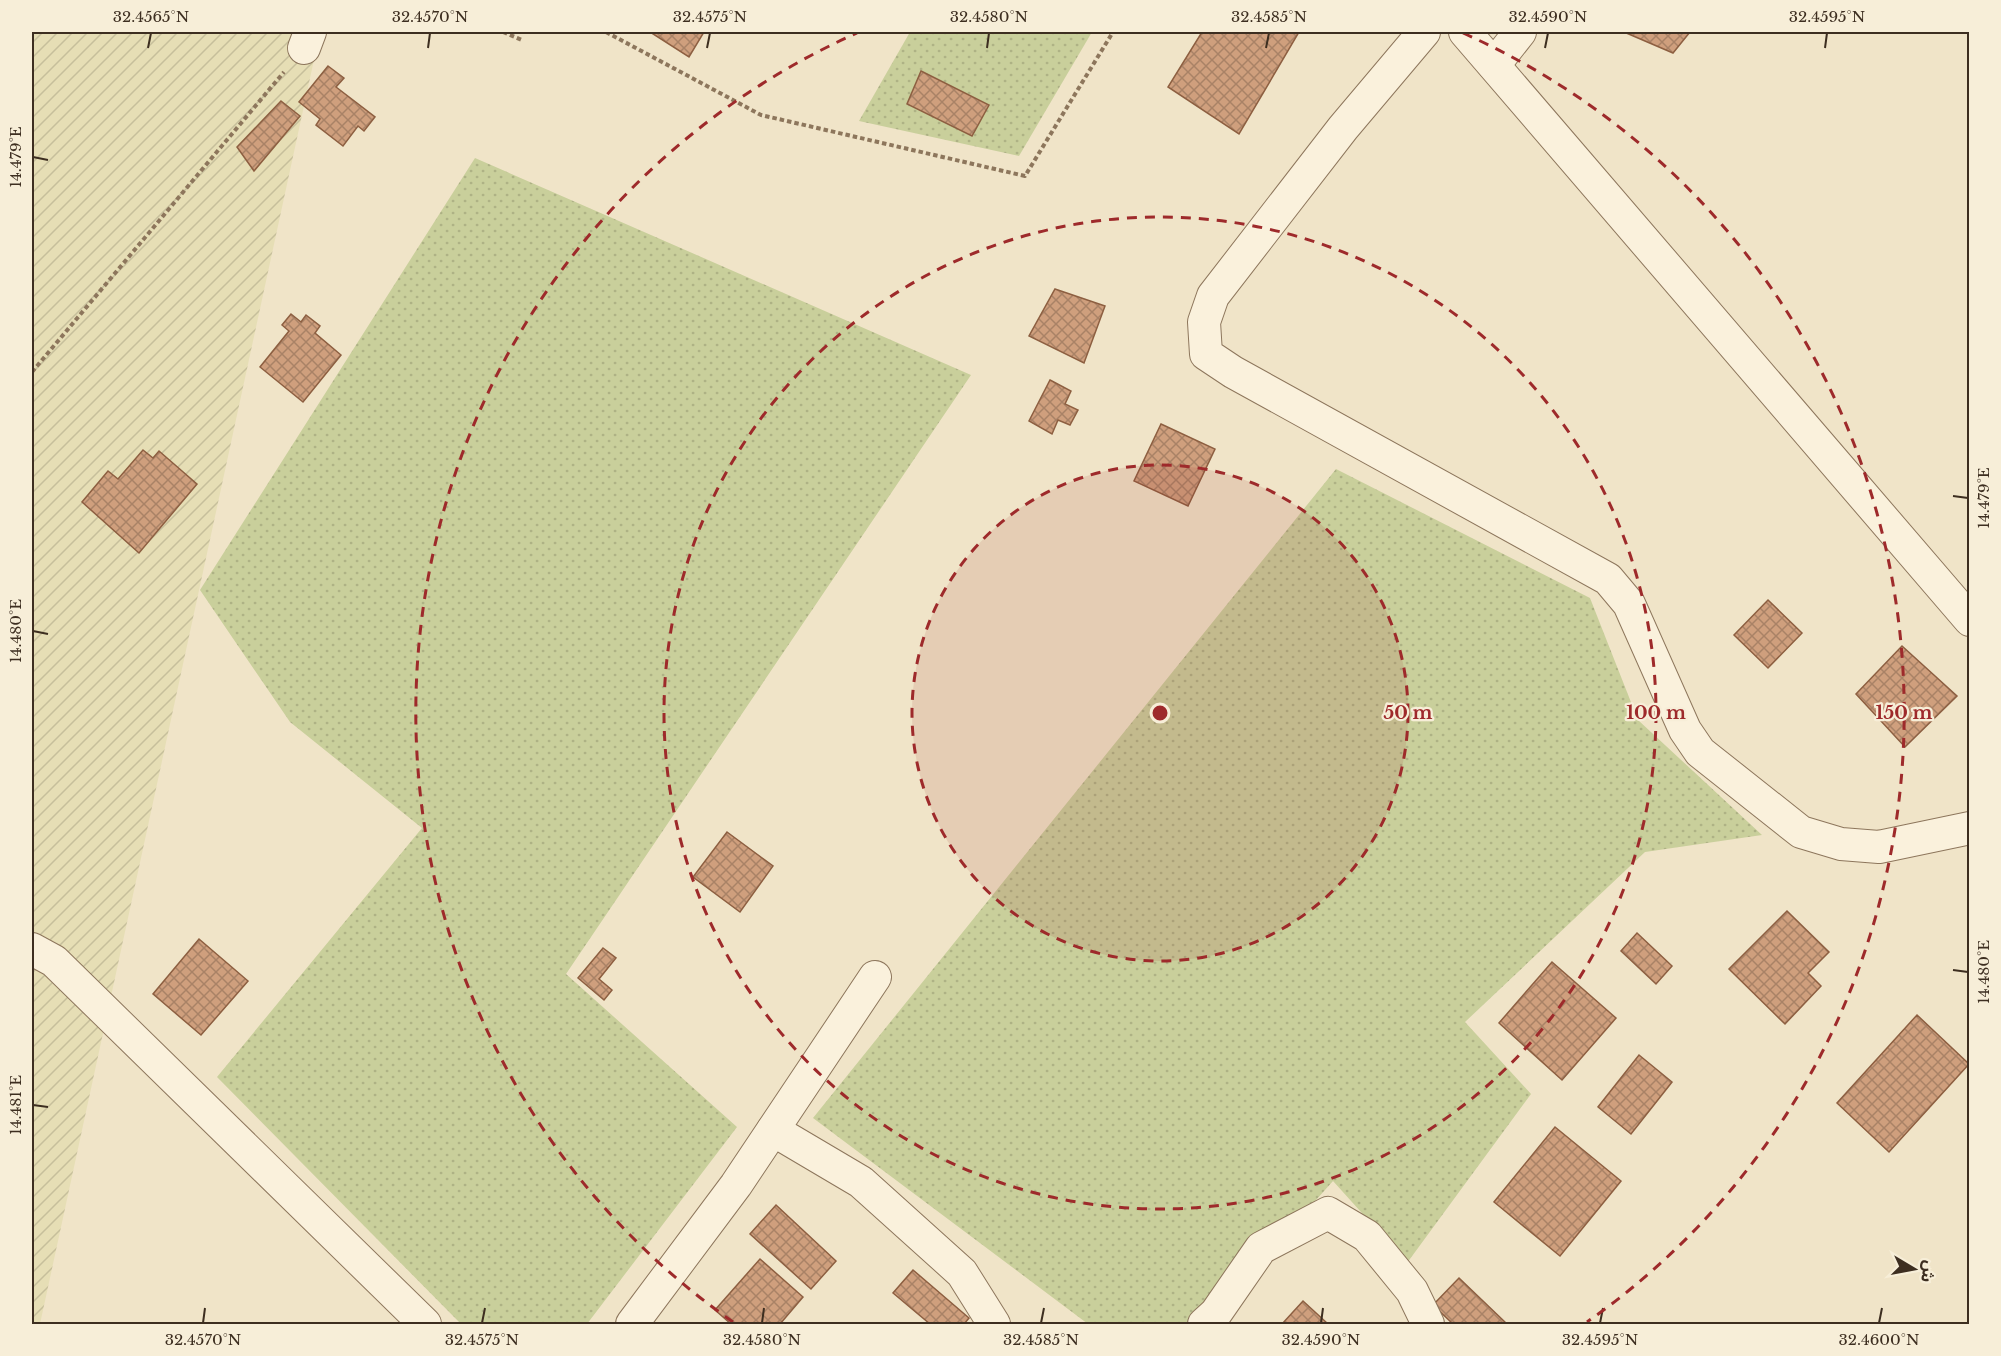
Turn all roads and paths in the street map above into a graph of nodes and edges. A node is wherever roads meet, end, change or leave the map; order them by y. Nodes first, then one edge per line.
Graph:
1 (503, 32) edge
2 (606, 32) edge
3 (1113, 32) edge
4 (1424, 32) edge
5 (1465, 32) edge
6 (1520, 32) edge
7 (307, 40) edge
8 (522, 40) dead end
9 (1494, 65) junction
10 (32, 372) edge
11 (1970, 620) edge
12 (1970, 828) edge
13 (32, 950) edge
14 (875, 977) dead end
15 (773, 1130) junction
16 (424, 1324) edge
17 (632, 1324) edge
18 (994, 1324) edge
19 (1204, 1324) edge
20 (1428, 1324) edge

1 - 8 path
2 - 3 path
4 - 12 street
5 - 9 street
6 - 9 street
7 - 10 path
9 - 11 street
13 - 16 street
14 - 15 street
15 - 17 street
15 - 18 street
19 - 20 street

